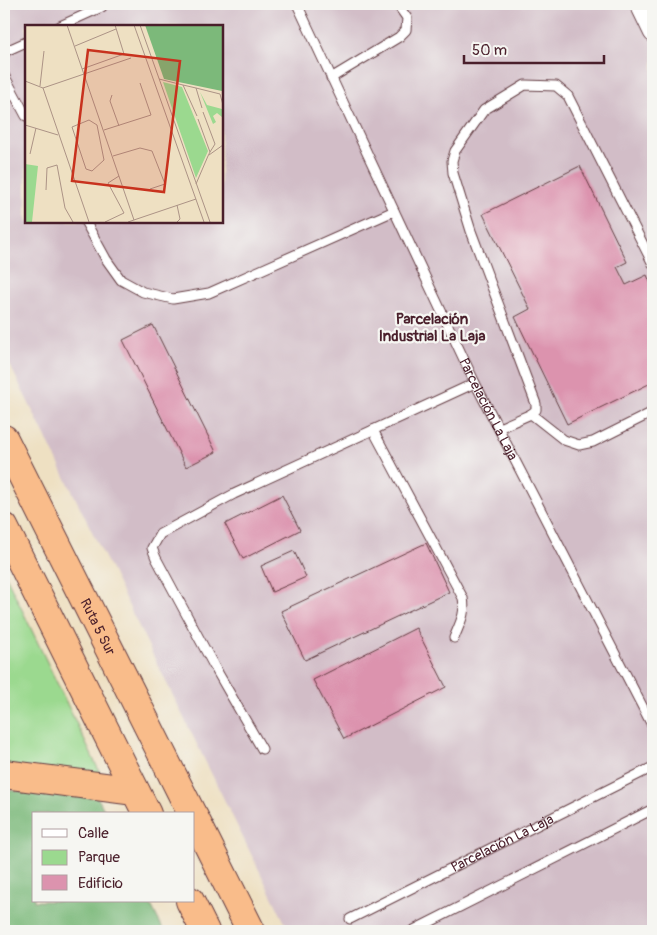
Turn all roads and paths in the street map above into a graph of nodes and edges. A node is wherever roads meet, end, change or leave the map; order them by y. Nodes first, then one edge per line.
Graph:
1 (297, 4) edge
2 (397, 4) edge
3 (639, 4) edge
4 (102, 7) dead end
5 (62, 25) edge
6 (653, 33) edge
7 (25, 42) edge
8 (4, 55) edge
9 (4, 75) edge
10 (331, 78) junction
11 (25, 114) edge
12 (394, 211) junction
13 (86, 222) edge
14 (653, 264) edge
15 (475, 383) junction
16 (653, 412) edge
17 (531, 414) junction
18 (499, 428) junction
19 (373, 430) junction
20 (4, 439) edge
21 (4, 528) edge
22 (454, 638) dead end
23 (653, 727) edge
24 (262, 749) dead end
25 (653, 767) edge
26 (4, 774) edge
27 (141, 802) edge
28 (653, 809) edge
29 (191, 812) edge
30 (195, 819) edge
31 (190, 902) edge
32 (350, 919) dead end
33 (205, 931) edge
34 (251, 931) edge
35 (412, 931) edge

1 - 10 lane, Parcelación La Laja
2 - 10 lane
3 - 6 street
4 - 5 lane
7 - 8 lane
9 - 11 lane
10 - 12 lane, Parcelación La Laja
12 - 13 lane
12 - 15 lane, Parcelación La Laja
14 - 17 lane
15 - 18 lane, Parcelación La Laja
15 - 19 lane
16 - 17 lane
17 - 18 lane
18 - 23 lane, Parcelación La Laja
19 - 22 lane
19 - 24 lane
20 - 29 highway, Ruta 5 Sur
21 - 27 highway
25 - 32 lane, Parcelación La Laja
26 - 27 highway
28 - 35 lane
30 - 34 highway
31 - 33 highway

